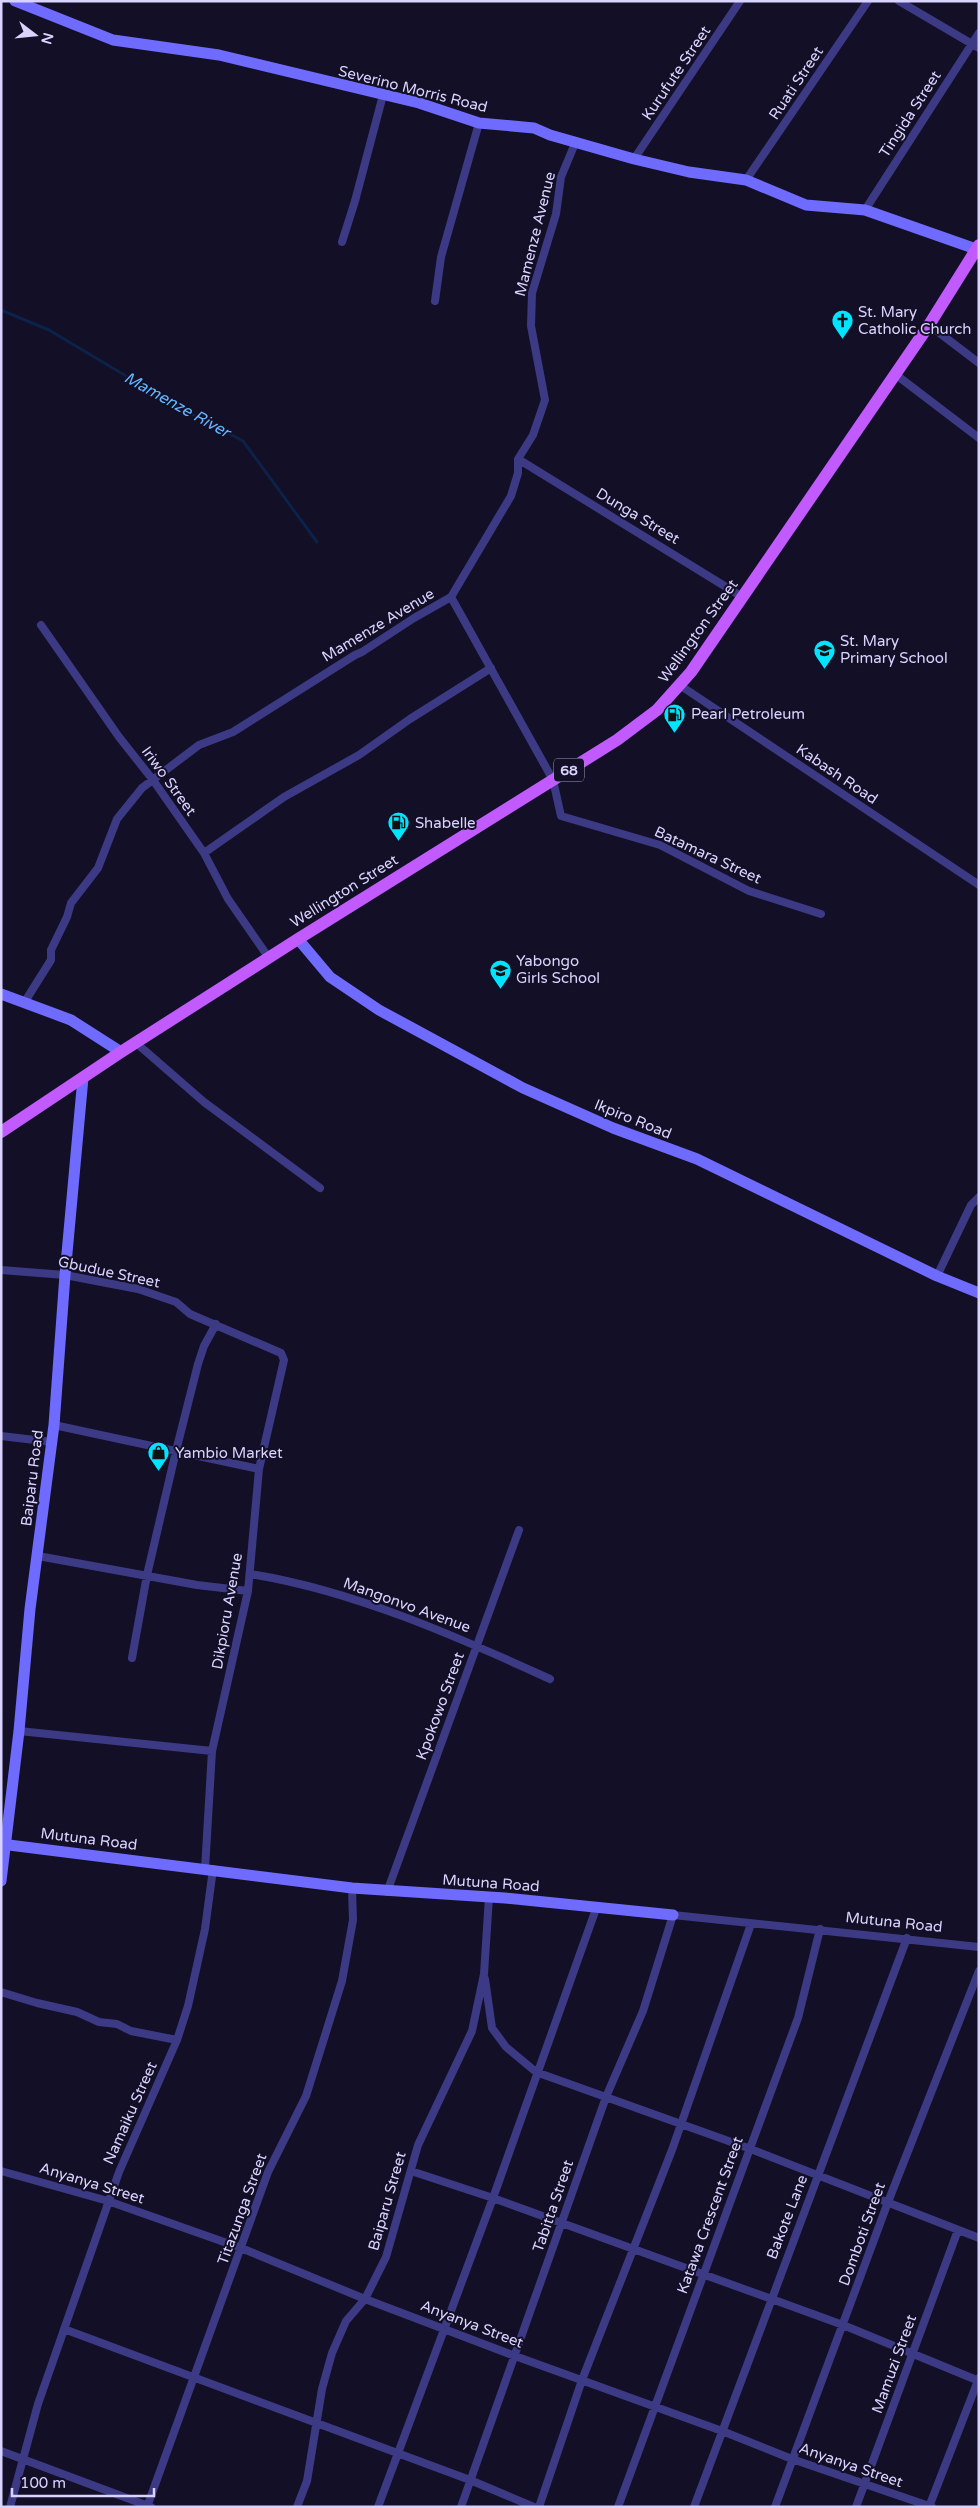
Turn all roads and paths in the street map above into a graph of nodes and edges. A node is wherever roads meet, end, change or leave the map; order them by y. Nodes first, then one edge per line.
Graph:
1 (15, 1) edge
2 (740, 1) edge
3 (868, 1) edge
4 (899, 1) edge
5 (979, 33) edge
6 (975, 46) edge
7 (383, 95) junction
8 (479, 123) junction
9 (576, 141) junction
10 (634, 159) junction
11 (746, 180) junction
12 (865, 210) junction
13 (342, 242) dead end
14 (977, 247) edge
15 (435, 301) dead end
16 (929, 325) junction
17 (979, 363) edge
18 (895, 374) junction
19 (979, 438) edge
20 (518, 459) junction
21 (451, 597) junction
22 (744, 598) junction
23 (41, 625) dead end
24 (491, 668) junction
25 (681, 686) junction
26 (153, 780) junction
27 (553, 780) junction
28 (204, 853) junction
29 (979, 885) edge
30 (821, 914) dead end
31 (298, 939) junction
32 (269, 958) junction
33 (1, 994) edge
34 (24, 1003) junction
35 (136, 1042) junction
36 (121, 1052) junction
37 (83, 1078) junction
38 (1, 1132) edge
39 (320, 1188) dead end
40 (979, 1197) edge
41 (1, 1270) edge
42 (65, 1275) junction
43 (937, 1276) junction
44 (979, 1292) edge
45 (216, 1324) junction
46 (284, 1360) joint
47 (54, 1425) junction
48 (1, 1436) edge
49 (52, 1442) junction
50 (176, 1451) junction
51 (259, 1469) junction
52 (519, 1530) dead end
53 (38, 1556) junction
54 (250, 1574) junction
55 (147, 1575) junction
56 (248, 1590) junction
57 (477, 1645) junction
58 (132, 1658) dead end
59 (550, 1679) dead end
60 (19, 1731) junction
61 (212, 1751) junction
62 (4, 1844) edge
63 (209, 1869) junction
64 (1, 1881) edge
65 (352, 1888) junction
66 (387, 1892) junction
67 (489, 1897) junction
68 (596, 1906) junction
69 (673, 1915) junction
70 (751, 1924) junction
71 (820, 1929) junction
72 (907, 1938) junction
73 (979, 1947) edge
74 (979, 1972) edge
75 (484, 1974) junction
76 (1, 1992) edge
77 (177, 2040) junction
78 (536, 2072) junction
79 (606, 2097) junction
80 (681, 2124) junction
81 (748, 2148) junction
82 (1, 2171) edge
83 (410, 2171) junction
84 (818, 2174) junction
85 (493, 2198) junction
86 (108, 2201) junction
87 (888, 2202) junction
88 (561, 2223) junction
89 (958, 2230) junction
90 (979, 2238) edge
91 (241, 2248) junction
92 (633, 2249) junction
93 (703, 2274) junction
94 (365, 2299) junction
95 (771, 2299) junction
96 (844, 2325) junction
97 (64, 2329) junction
98 (445, 2329) junction
99 (912, 2354) junction
100 (515, 2356) junction
101 (194, 2378) junction
102 (582, 2380) junction
103 (978, 2380) edge
104 (655, 2406) junction
105 (317, 2424) junction
106 (722, 2430) junction
107 (1, 2451) edge
108 (398, 2454) junction
109 (24, 2459) junction
110 (792, 2459) junction
111 (470, 2480) junction
112 (864, 2484) junction
113 (149, 2506) edge
114 (930, 2506) edge
115 (10, 2507) edge
116 (297, 2507) edge
117 (378, 2507) edge
118 (461, 2507) edge
119 (534, 2507) edge
120 (539, 2507) edge
121 (618, 2507) edge
122 (694, 2507) edge
123 (775, 2507) edge
124 (856, 2507) edge

1 - 7 street, Severino Morris Road
2 - 10 street, Kurufute Street
3 - 11 street, Ruati Street
4 - 6 street
5 - 6 street, Tingida Street
6 - 12 street, Tingida Street
7 - 8 street, Severino Morris Road
7 - 13 street
8 - 9 street, Severino Morris Road
8 - 15 street
9 - 10 street, Severino Morris Road
9 - 20 street, Mamenze Avenue
10 - 11 street, Severino Morris Road
11 - 12 street, Severino Morris Road
12 - 14 street, Severino Morris Road
14 - 16 main road, Wellington Street / 68
16 - 17 street
16 - 18 main road, Wellington Street / 68
18 - 19 street
18 - 22 main road, Wellington Street / 68
20 - 21 street, Mamenze Avenue
20 - 22 street, Dunga Street
21 - 24 street, Batamara Street
21 - 26 street, Mamenze Avenue
22 - 25 main road, Wellington Street / 68
23 - 26 street, Iriwo Street
24 - 27 street, Batamara Street
24 - 28 street
25 - 27 main road, Wellington Street / 68
25 - 29 street, Kabash Road
26 - 28 street, Iriwo Street
26 - 34 street, Mamenze Avenue
27 - 30 street, Batamara Street
27 - 31 main road, Wellington Street / 68
28 - 32 street, Iriwo Street
31 - 32 main road, Wellington Street / 68
31 - 43 street, Ikpiro Road
32 - 35 main road, Wellington Street / 68
33 - 34 street
34 - 36 street
35 - 36 main road, Wellington Street / 68
35 - 39 street
36 - 37 main road, Wellington Street / 68
37 - 38 main road, Wellington Street / 68
37 - 42 street, Baiparu Road
40 - 43 street
41 - 42 street, Gbudue Street
42 - 45 street, Gbudue Street
42 - 47 street, Baiparu Road
43 - 44 street, Ikpiro Road
45 - 46 street, Gbudue Street
45 - 50 street
46 - 51 street, Dikpioru Avenue
47 - 49 street, Baiparu Road
47 - 50 street
48 - 49 street
49 - 53 street, Baiparu Road
50 - 51 street
50 - 55 street
51 - 54 street, Dikpioru Avenue
52 - 57 street, Kpokowo Street
53 - 55 street
53 - 60 street, Baiparu Road
54 - 56 street, Dikpioru Avenue
54 - 57 street, Mangonvo Avenue
55 - 56 street
55 - 58 street
56 - 61 street, Dikpioru Avenue
57 - 59 street, Mangonvo Avenue
57 - 66 street, Kpokowo Street
60 - 61 street
60 - 62 street, Baiparu Road
61 - 63 street, Dikpioru Avenue
62 - 63 street, Mutuna Road
62 - 64 street, Baiparu Road
63 - 65 street, Mutuna Road
63 - 77 street, Namaiku Street
65 - 66 street, Mutuna Road
65 - 91 street, Titazunga Street
66 - 67 street, Mutuna Road
67 - 68 street, Mutuna Road
67 - 75 street, Baiparu Street
68 - 69 street, Mutuna Road
68 - 78 street
69 - 70 street, Mutuna Road
69 - 79 street, Tabitta Street
70 - 71 street, Mutuna Road
70 - 80 street
71 - 72 street, Mutuna Road
71 - 81 street, Katawa Crescent Street
72 - 73 street, Mutuna Road
72 - 84 street, Bakote Lane
74 - 87 street, Domboti Street
75 - 78 street
75 - 83 street, Baiparu Street
76 - 77 street
77 - 86 street, Namaiku Street
78 - 79 street
78 - 85 street
79 - 80 street
79 - 88 street, Tabitta Street
80 - 81 street
80 - 92 street
81 - 84 street
81 - 93 street, Katawa Crescent Street
82 - 86 street, Anyanya Street
83 - 85 street
83 - 94 street, Baiparu Street
84 - 87 street
84 - 95 street, Bakote Lane
85 - 88 street
85 - 98 street
86 - 91 street, Anyanya Street
86 - 97 street, Namaiku Street
87 - 89 street
87 - 96 street, Domboti Street
88 - 92 street
88 - 100 street, Tabitta Street
89 - 90 street
89 - 99 street, Mamuzi Street
91 - 94 street, Anyanya Street
91 - 101 street, Titazunga Street
92 - 93 street
92 - 102 street
93 - 95 street
93 - 104 street, Katawa Crescent Street
94 - 98 street, Anyanya Street
94 - 105 street, Baiparu Street
95 - 96 street
95 - 106 street, Bakote Lane
96 - 99 street
96 - 110 street, Domboti Street
97 - 101 street
97 - 109 street, Namaiku Street
98 - 100 street, Anyanya Street
98 - 108 street
99 - 103 street
99 - 112 street, Mamuzi Street
100 - 102 street, Anyanya Street
100 - 111 street, Tabitta Street
101 - 105 street
101 - 113 street, Titazunga Street
102 - 104 street, Anyanya Street
102 - 120 street
103 - 114 street
104 - 106 street, Anyanya Street
104 - 121 street, Katawa Crescent Street
105 - 108 street
105 - 116 street, Baiparu Street
106 - 110 street, Anyanya Street
106 - 122 street, Bakote Lane
107 - 109 street
108 - 111 street
108 - 117 street
109 - 113 street
109 - 115 street, Namaiku Street
110 - 112 street, Anyanya Street
110 - 123 street, Domboti Street
111 - 118 street, Tabitta Street
111 - 119 street
112 - 114 street, Anyanya Street
112 - 124 street, Mamuzi Street

